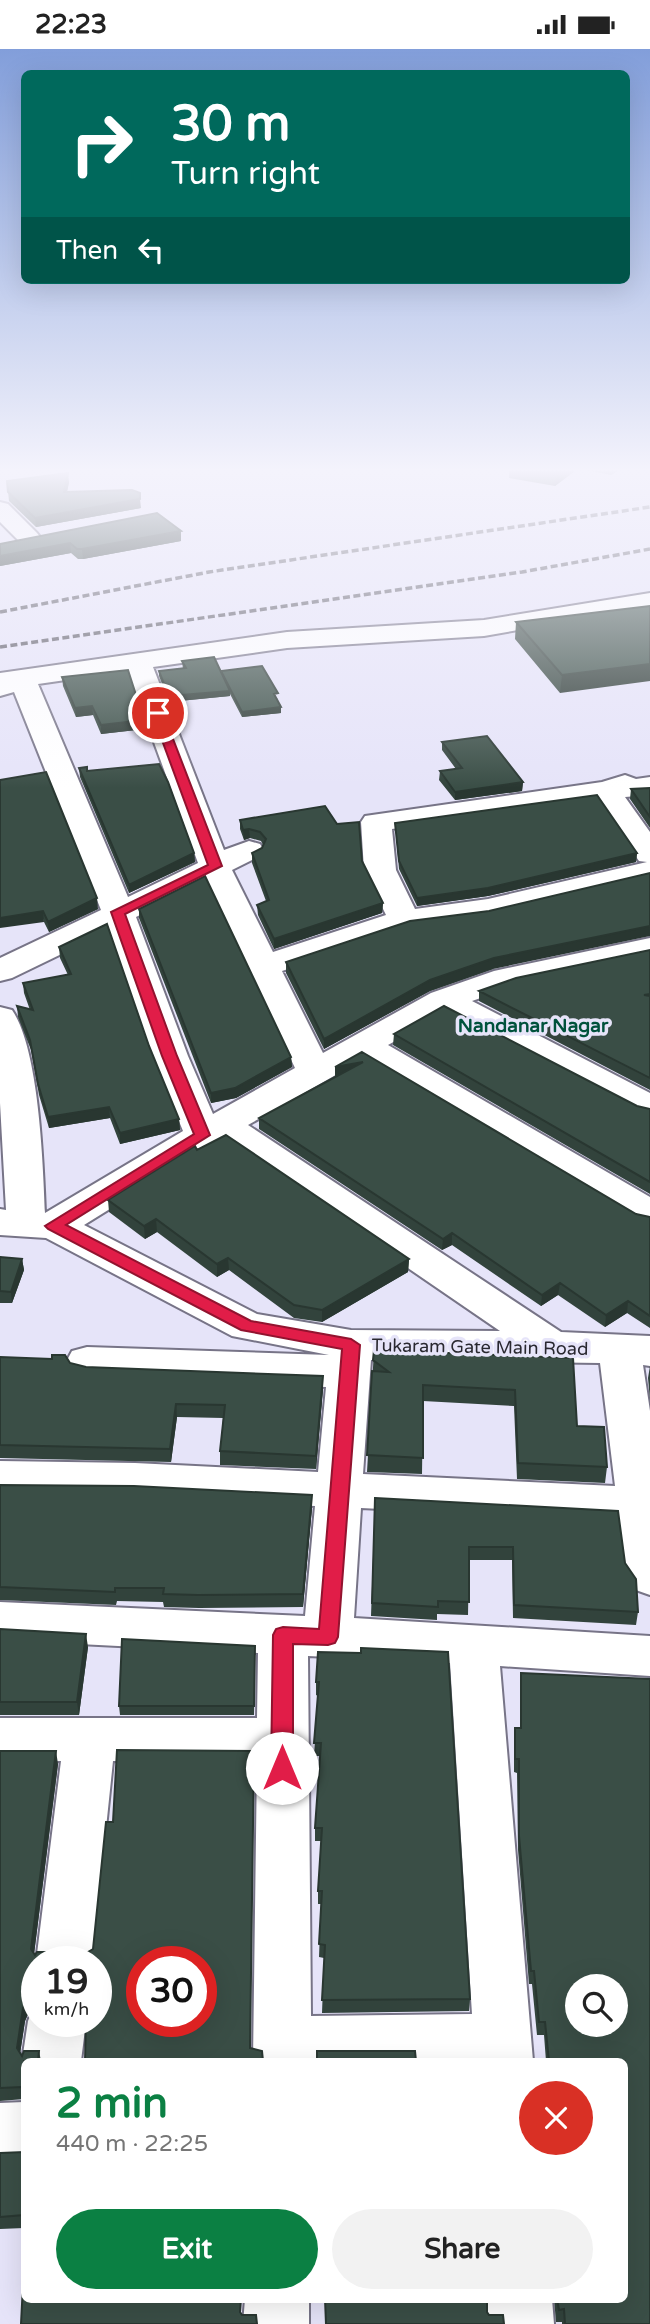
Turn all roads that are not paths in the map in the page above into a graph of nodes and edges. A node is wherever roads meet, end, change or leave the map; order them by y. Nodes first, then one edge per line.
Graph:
1 (650, 600) edge
2 (138, 663) junction
3 (7, 682) edge
4 (650, 776) edge
5 (650, 786) edge
6 (605, 790) junction
7 (249, 850) dead end
8 (650, 854) edge
9 (215, 866) junction
10 (650, 871) edge
11 (118, 912) junction
12 (404, 921) junction
13 (650, 949) edge
14 (263, 966) junction
15 (0, 971) edge
16 (443, 1000) junction
17 (4, 1037) edge
18 (362, 1045) junction
19 (315, 1072) junction
20 (650, 1107) edge
21 (10, 1109) edge
22 (212, 1130) junction
23 (646, 1207) edge
24 (27, 1223) edge
25 (552, 1346) junction
26 (635, 1351) edge
27 (349, 1359) junction
28 (87, 1362) dead end
29 (0, 1478) edge
30 (339, 1490) junction
31 (644, 1505) edge
32 (650, 1576) edge
33 (0, 1621) edge
34 (306, 1636) junction
35 (474, 1644) junction
36 (650, 1656) edge
37 (0, 1739) edge
38 (90, 1739) junction
39 (282, 1740) junction
40 (66, 1946) edge
41 (55, 2037) edge
42 (503, 2052) edge
43 (283, 2053) edge
44 (52, 2058) edge
45 (21, 2132) edge
46 (0, 2133) edge
47 (276, 2303) edge
48 (520, 2303) edge
49 (276, 2324) edge
50 (521, 2324) edge

1 - 2 street
2 - 3 street
2 - 9 street
3 - 11 street
4 - 6 street
5 - 6 street
6 - 8 street
6 - 12 street
7 - 9 street
9 - 11 street
9 - 14 street
10 - 12 street
11 - 15 street
11 - 22 street
12 - 14 street
13 - 16 street
14 - 19 street
16 - 18 street
16 - 20 street
17 - 21 street
18 - 19 street
18 - 23 street
19 - 22 street
21 - 24 street
22 - 24 street
22 - 25 street
24 - 27 street, Tukaram Gate Main Road
25 - 26 street, Tukaram Gate Main Road
25 - 27 street, Tukaram Gate Main Road
26 - 31 street
27 - 28 street
27 - 30 street
29 - 30 street
30 - 31 street
30 - 34 street
31 - 32 street
33 - 34 street
34 - 35 street
34 - 39 street
35 - 36 street
35 - 42 street
37 - 38 street
38 - 39 street
38 - 40 street
39 - 43 street
41 - 44 street
42 - 43 street
45 - 46 street
47 - 49 street
48 - 50 street

